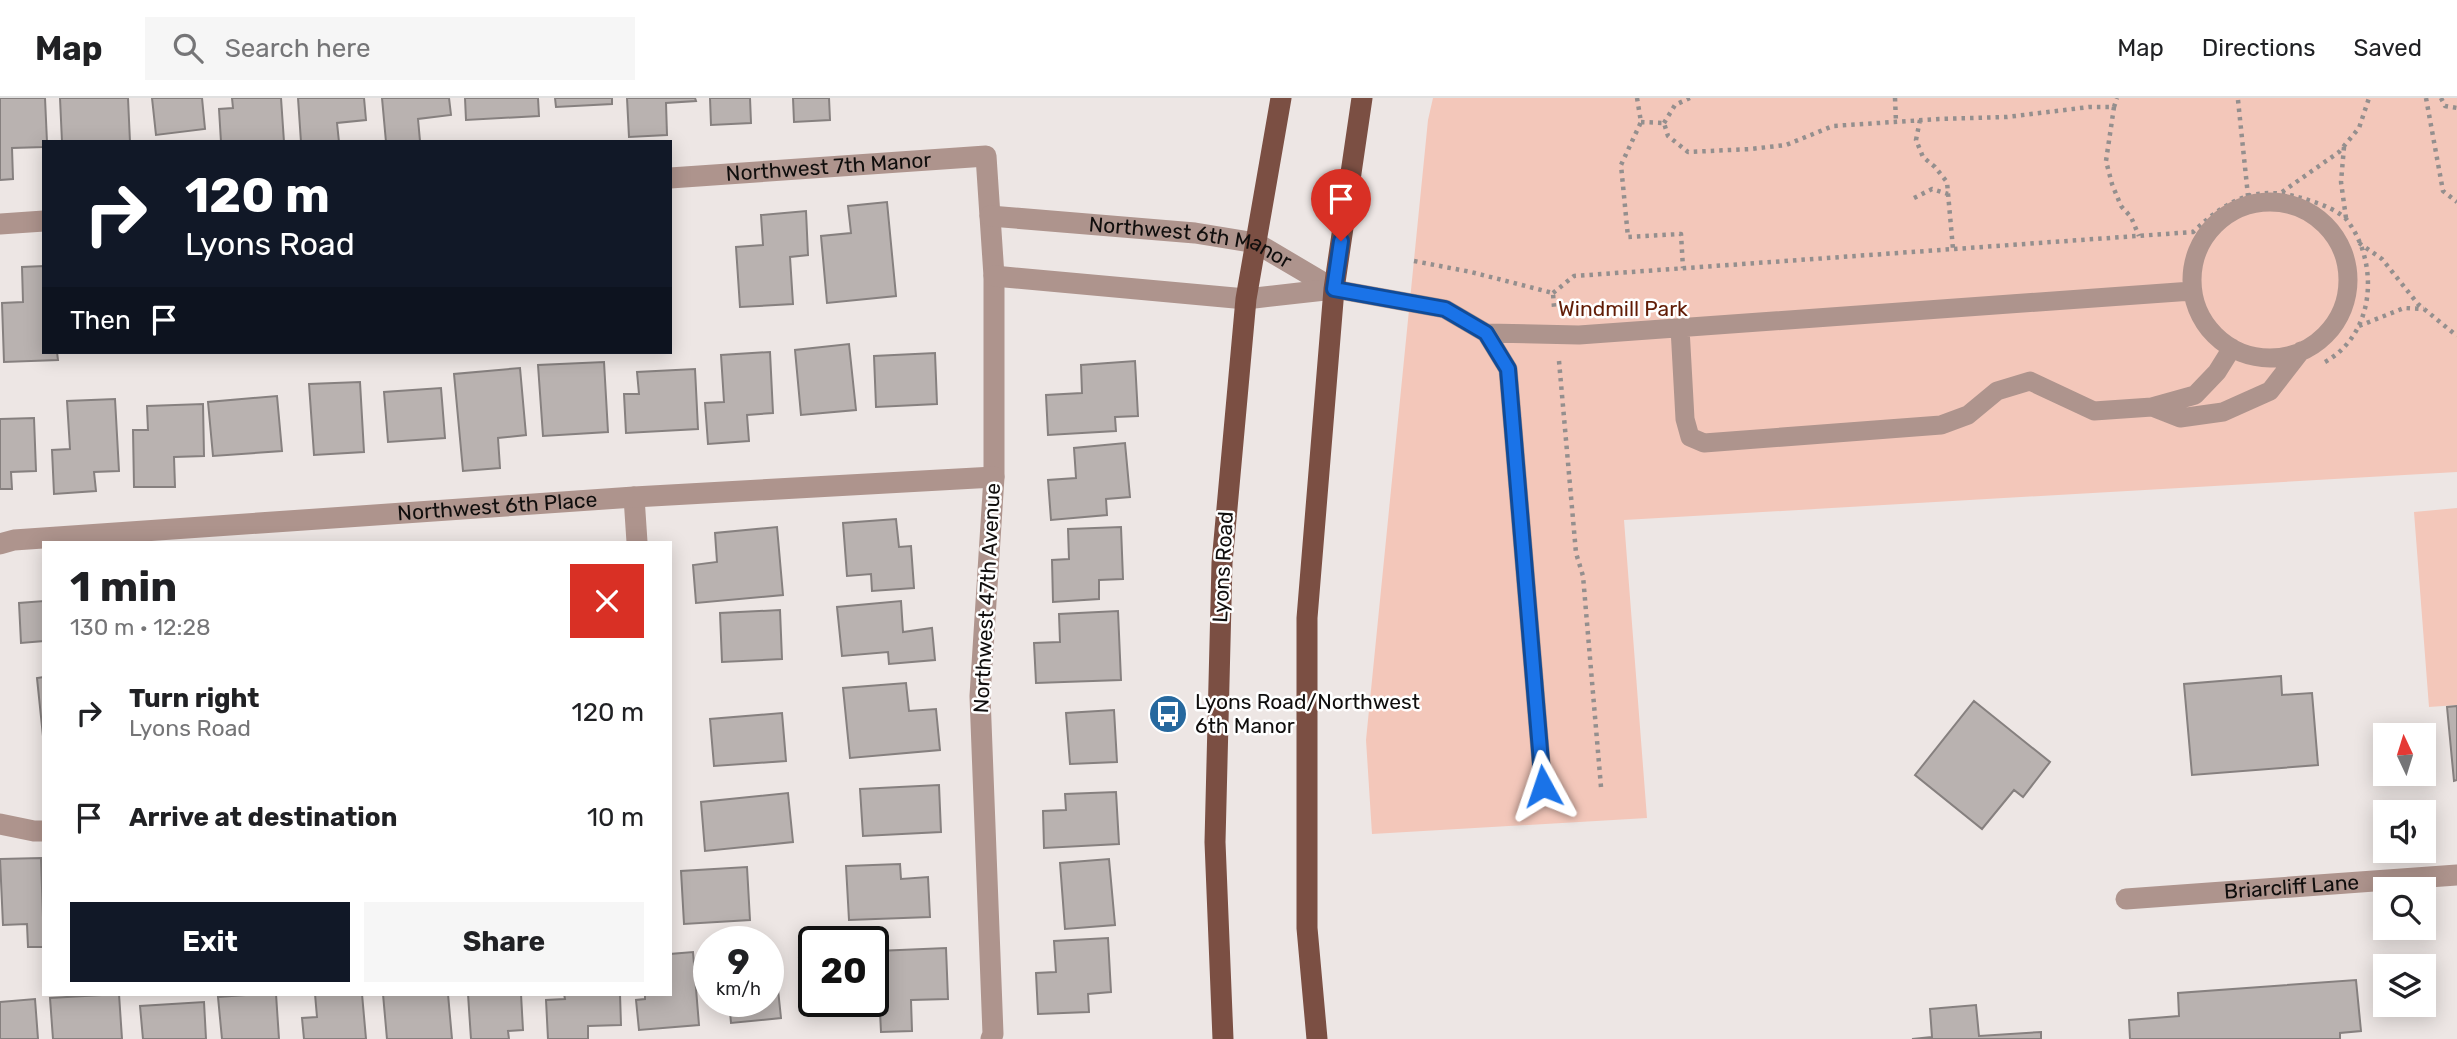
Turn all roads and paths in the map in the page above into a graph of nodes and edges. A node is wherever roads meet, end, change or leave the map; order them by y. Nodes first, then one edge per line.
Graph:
1 (1281, 98) edge
2 (1362, 98) edge
3 (1637, 98) edge
4 (1690, 98) edge
5 (1895, 98) edge
6 (2117, 98) edge
7 (2369, 98) edge
8 (2426, 98) edge
9 (2441, 98) edge
10 (2238, 100) dead end
11 (2114, 107) junction
12 (2457, 108) edge
13 (1920, 120) junction
14 (1642, 122) junction
15 (1896, 122) junction
16 (1664, 123) junction
17 (2344, 146) junction
18 (986, 156) joint
19 (672, 178) edge
20 (2281, 192) junction
21 (1948, 194) junction
22 (2248, 196) junction
23 (1913, 198) dead end
24 (2457, 202) edge
25 (990, 216) junction
26 (2346, 219) junction
27 (42, 221) edge
28 (0, 224) edge
29 (2139, 236) junction
30 (2358, 242) junction
31 (1256, 243) junction
32 (1953, 249) junction
33 (1414, 261) dead end
34 (1684, 268) junction
35 (994, 276) junction
36 (1334, 289) junction
37 (2192, 291) junction
38 (1553, 293) junction
39 (1246, 299) junction
40 (2425, 309) junction
41 (2359, 326) junction
42 (1680, 328) junction
43 (1486, 333) junction
44 (1557, 335) junction
45 (2457, 336) edge
46 (2232, 348) junction
47 (2301, 351) junction
48 (2322, 364) dead end
49 (2152, 407) junction
50 (994, 477) junction
51 (634, 497) junction
52 (637, 541) edge
53 (0, 544) edge
54 (1543, 786) dead end
55 (1601, 787) dead end
56 (0, 824) edge
57 (42, 831) edge
58 (2457, 875) edge
59 (2126, 898) dead end
60 (990, 1039) edge
61 (1223, 1039) edge
62 (1317, 1039) edge

1 - 31 main road, Lyons Road
2 - 36 main road
3 - 14 path
4 - 16 path
5 - 15 path
6 - 11 path
7 - 17 path
8 - 24 path
9 - 12 path
10 - 22 path
11 - 13 path
11 - 29 path
13 - 15 path
13 - 21 path
14 - 16 path
14 - 34 path
15 - 16 path
17 - 20 path
17 - 26 path
18 - 19 street, Northwest 7th Manor
18 - 25 street, Northwest 47th Avenue
20 - 22 path
20 - 26 path
21 - 23 path
21 - 32 path
22 - 29 path
25 - 31 street, Northwest 6th Manor
25 - 35 street, Northwest 47th Avenue
26 - 30 path
27 - 28 street
29 - 32 path
30 - 40 path
30 - 41 path
31 - 36 street, Northwest 6th Manor
31 - 39 main road, Lyons Road
32 - 34 path
33 - 38 path
34 - 38 path
35 - 39 street, Northwest 6th Manor
35 - 50 street, Northwest 47th Avenue
36 - 39 street, Northwest 6th Manor
36 - 43 lane
36 - 62 main road
37 - 42 lane
37 - 46 lane
37 - 47 lane
38 - 44 path
39 - 61 main road, Lyons Road
40 - 41 path
40 - 45 path
41 - 48 path
42 - 44 lane
42 - 49 lane
43 - 44 lane
43 - 54 lane
44 - 55 path
46 - 47 lane
46 - 49 lane
47 - 49 lane
50 - 51 street, Northwest 6th Place
50 - 60 street, Northwest 47th Avenue
51 - 52 street
51 - 53 street, Northwest 6th Place
56 - 57 street
58 - 59 street, Briarcliff Lane

